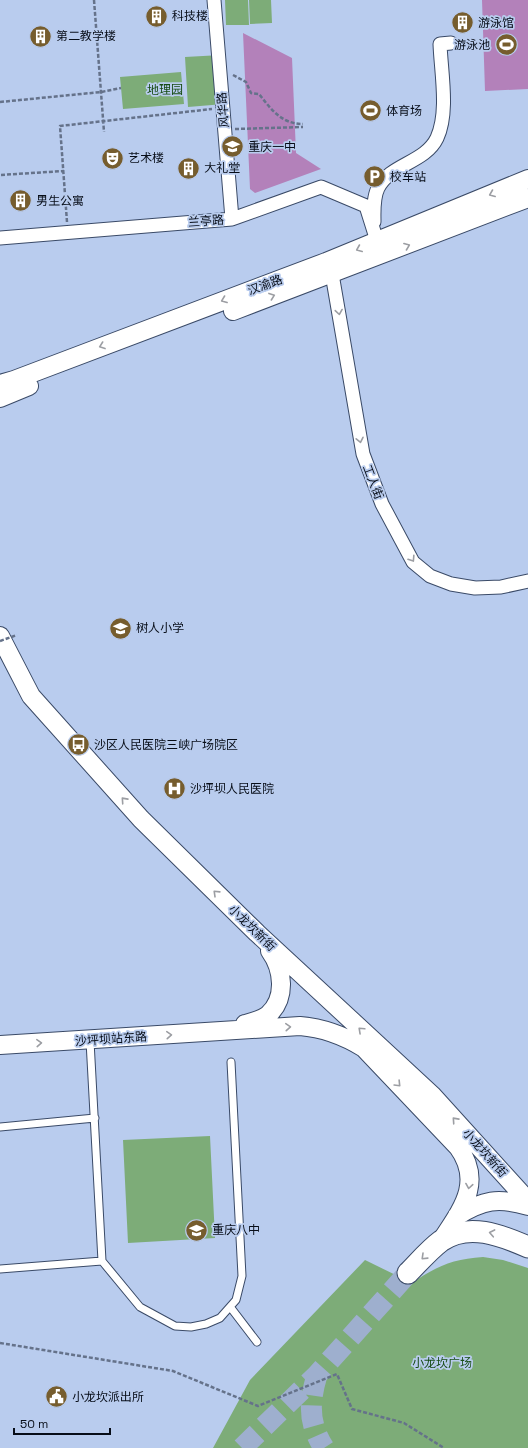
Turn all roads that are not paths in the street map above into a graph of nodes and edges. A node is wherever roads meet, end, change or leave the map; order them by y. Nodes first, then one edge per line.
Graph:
1 (214, 0) edge
2 (451, 43) dead end
3 (528, 179) edge
4 (528, 198) edge
5 (232, 219) junction
6 (376, 235) junction
7 (0, 238) edge
8 (332, 274) junction
9 (0, 384) edge
10 (0, 398) edge
11 (528, 581) edge
12 (9, 635) edge
13 (0, 657) edge
14 (31, 696) junction
15 (257, 933) junction
16 (221, 1031) junction
17 (90, 1041) junction
18 (0, 1045) edge
19 (231, 1062) dead end
20 (95, 1118) junction
21 (0, 1127) edge
22 (528, 1201) edge
23 (528, 1206) edge
24 (456, 1217) junction
25 (441, 1241) junction
26 (528, 1247) edge
27 (102, 1261) junction
28 (0, 1268) edge
29 (408, 1273) tunnel mouth
30 (231, 1308) junction
31 (257, 1342) dead end

1 - 5 street, 风华路
2 - 6 street
3 -> 6 main road, 汉渝路
8 -> 4 main road, 汉渝路
5 - 6 street, 兰亭路
5 - 7 street, 兰亭路
6 -> 9 main road, 汉渝路
10 -> 8 main road, 汉渝路
8 -> 11 street, 工人街
12 - 14 main road, 小龙坎新街
13 - 14 main road
15 -> 14 main road, 小龙坎新街
15 - 16 main road
22 -> 15 main road, 小龙坎新街
17 -> 16 main road, 沙坪坝站东路
16 -> 24 main road, 小龙坎新街
18 -> 17 main road, 沙坪坝站东路
17 - 20 lane
19 - 30 lane
20 - 21 lane
20 - 27 lane
23 - 24 main road
24 - 25 main road, 小龙坎新街
26 -> 25 main road
25 -> 29 main road
27 - 28 lane
27 - 30 lane
30 - 31 lane

